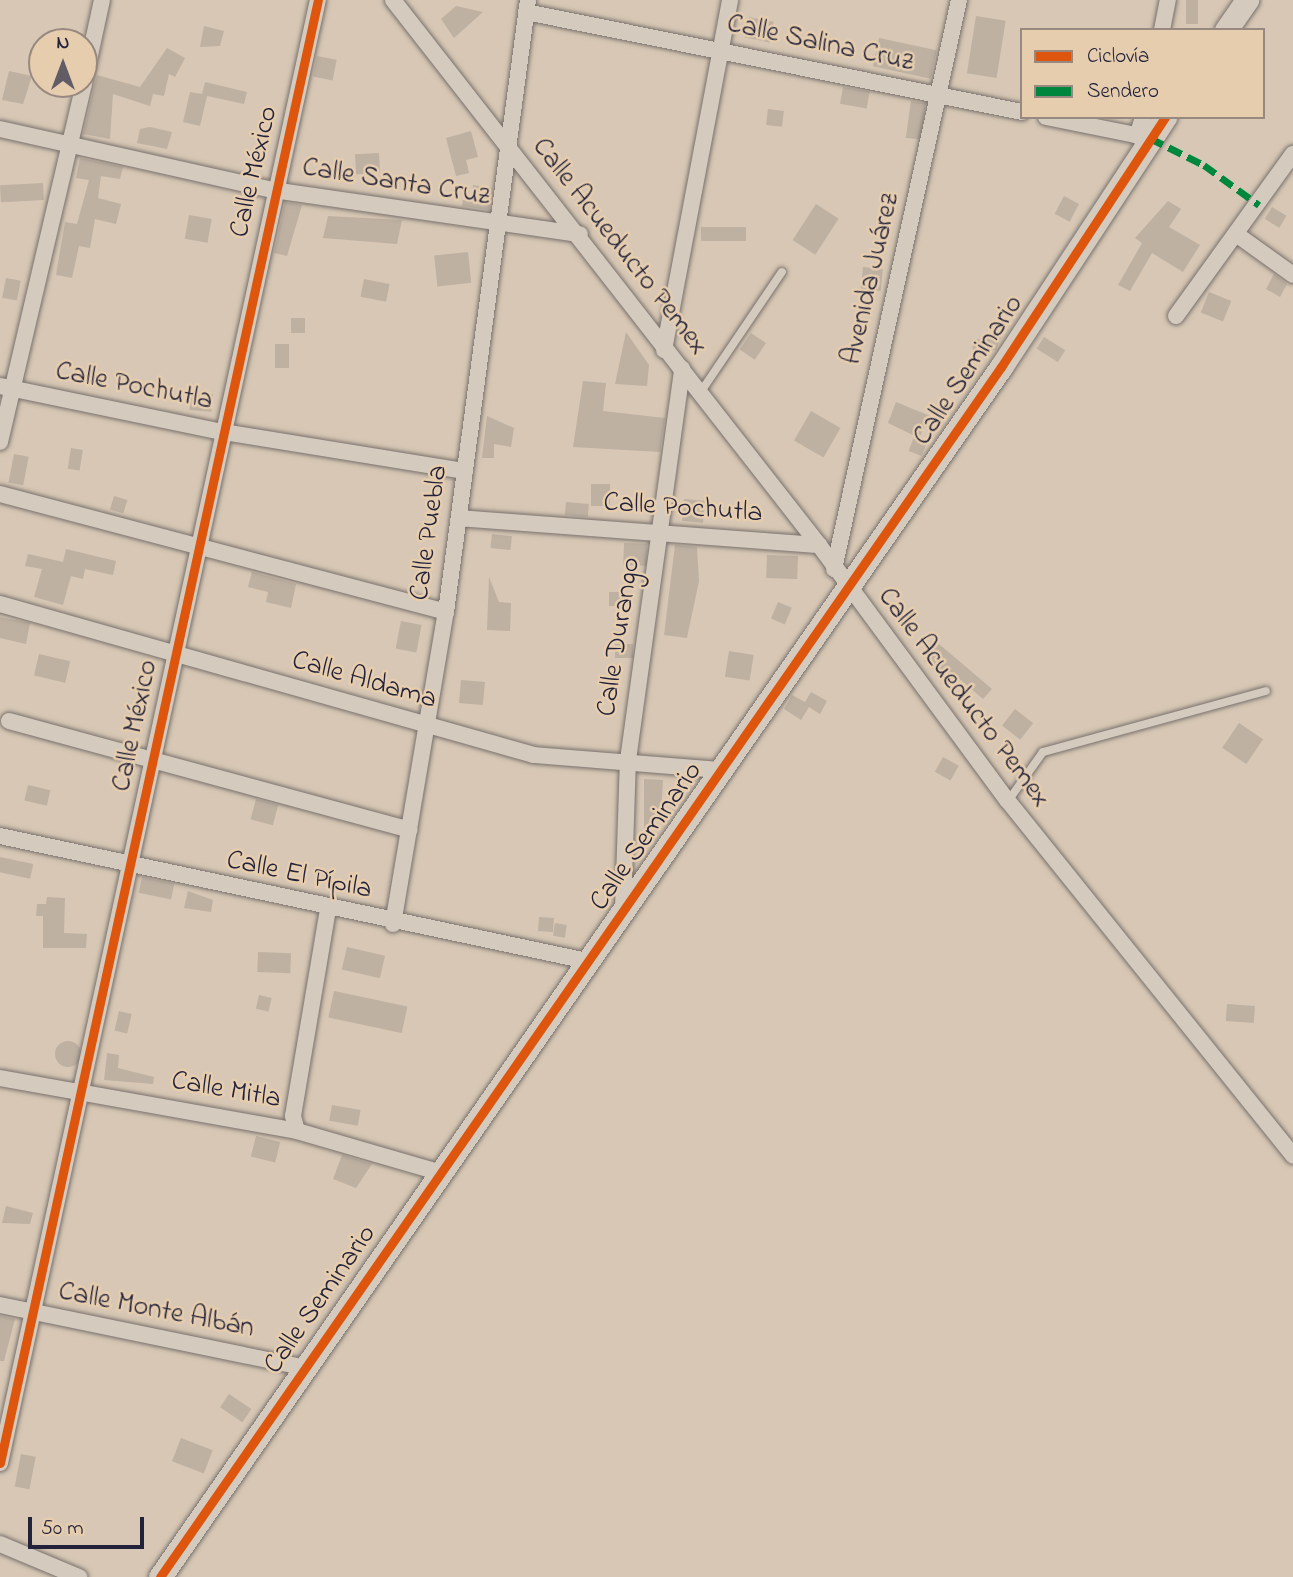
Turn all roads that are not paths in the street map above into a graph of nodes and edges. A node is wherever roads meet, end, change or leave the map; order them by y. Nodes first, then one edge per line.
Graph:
1 (102, 0) edge
2 (318, 0) edge
3 (393, 0) edge
4 (730, 0) edge
5 (959, 0) edge
6 (1168, 0) edge
7 (1247, 0) edge
8 (527, 6) edge
9 (96, 28) edge
10 (1162, 28) edge
11 (1227, 28) edge
12 (718, 50) junction
13 (939, 96) junction
14 (81, 98) edge
15 (1020, 112) edge
16 (1061, 119) edge
17 (1161, 119) edge
18 (0, 129) edge
19 (1143, 130) edge
20 (71, 145) junction
21 (509, 149) junction
22 (1293, 154) edge
23 (273, 190) junction
24 (499, 227) junction
25 (580, 234) junction
26 (1236, 234) junction
27 (782, 272) dead end
28 (1293, 275) edge
29 (1176, 316) dead end
30 (664, 350) junction
31 (682, 369) junction
32 (5, 388) edge
33 (700, 393) junction
34 (223, 432) junction
35 (0, 442) edge
36 (465, 471) junction
37 (0, 494) edge
38 (459, 518) junction
39 (663, 533) junction
40 (819, 545) junction
41 (198, 547) junction
42 (840, 579) junction
43 (0, 604) edge
44 (446, 612) junction
45 (175, 653) junction
46 (1266, 691) dead end
47 (9, 720) dead end
48 (428, 727) junction
49 (153, 759) junction
50 (628, 760) junction
51 (721, 770) junction
52 (1008, 801) junction
53 (410, 830) junction
54 (0, 836) edge
55 (127, 865) junction
56 (328, 909) junction
57 (623, 914) junction
58 (393, 924) junction
59 (587, 961) junction
60 (0, 1078) edge
61 (81, 1091) junction
62 (297, 1131) junction
63 (1293, 1156) edge
64 (438, 1172) junction
65 (0, 1305) edge
66 (33, 1313) junction
67 (301, 1367) junction
68 (0, 1463) edge
69 (0, 1544) edge
70 (79, 1577) edge
71 (160, 1577) edge

1 - 9 street
2 - 23 street, Calle México
3 - 21 street, Calle Acueducto Pemex
4 - 12 street
5 - 13 street, Avenida Juárez
6 - 10 street
7 - 11 street
8 - 12 street, Calle Salina Cruz
8 - 21 street, Calle Puebla
12 - 13 street, Calle Salina Cruz
12 - 30 street
13 - 15 street, Calle Salina Cruz
13 - 42 street, Avenida Juárez
14 - 20 street
16 - 19 street
17 - 19 street, Calle Seminario
18 - 20 street, Calle Santa Cruz
19 - 42 street, Calle Seminario
20 - 23 street, Calle Santa Cruz
20 - 32 street
21 - 24 street, Calle Puebla
21 - 25 street, Calle Acueducto Pemex
22 - 26 street
23 - 24 street, Calle Santa Cruz
23 - 34 street, Calle México
24 - 25 street, Calle Santa Cruz
24 - 36 street, Calle Puebla
25 - 30 street, Calle Acueducto Pemex
26 - 28 street
26 - 29 street
27 - 33 lane
30 - 31 street, Calle Acueducto Pemex
31 - 33 street, Calle Acueducto Pemex
31 - 39 street, Calle Durango
32 - 34 street, Calle Pochutla
32 - 35 street
33 - 40 street, Calle Acueducto Pemex
34 - 36 street, Calle Pochutla
34 - 41 street, Calle México
36 - 38 street, Calle Puebla
37 - 41 street
38 - 39 street, Calle Pochutla
38 - 44 street, Calle Puebla
39 - 40 street, Calle Pochutla
39 - 50 street, Calle Durango
40 - 42 street, Calle Acueducto Pemex
41 - 44 street
41 - 45 street, Calle México
42 - 51 street, Calle Seminario
42 - 52 street, Calle Acueducto Pemex
43 - 45 street, Calle Aldama
44 - 48 street, Calle Puebla
45 - 48 street, Calle Aldama
45 - 49 street, Calle México
46 - 52 lane
47 - 49 street
48 - 50 street, Calle Aldama
48 - 53 street, Calle Puebla
49 - 53 street
49 - 55 street, Calle México
50 - 51 street, Calle Aldama
50 - 57 street, Calle Durango
51 - 57 street, Calle Seminario
52 - 63 street, Calle Acueducto Pemex
53 - 58 street, Calle Puebla
54 - 55 street, Calle El Pípila
55 - 56 street, Calle El Pípila
55 - 61 street, Calle México
56 - 58 street, Calle El Pípila
56 - 62 street
57 - 59 street, Calle Seminario
58 - 59 street, Calle El Pípila
59 - 64 street, Calle Seminario
60 - 61 street, Calle Mitla
61 - 62 street, Calle Mitla
61 - 66 street, Calle México
62 - 64 street, Calle Mitla
64 - 67 street, Calle Seminario
65 - 66 street, Calle Monte Albán
66 - 67 street, Calle Monte Albán
66 - 68 street, Calle México
67 - 71 street, Calle Seminario
69 - 70 street

